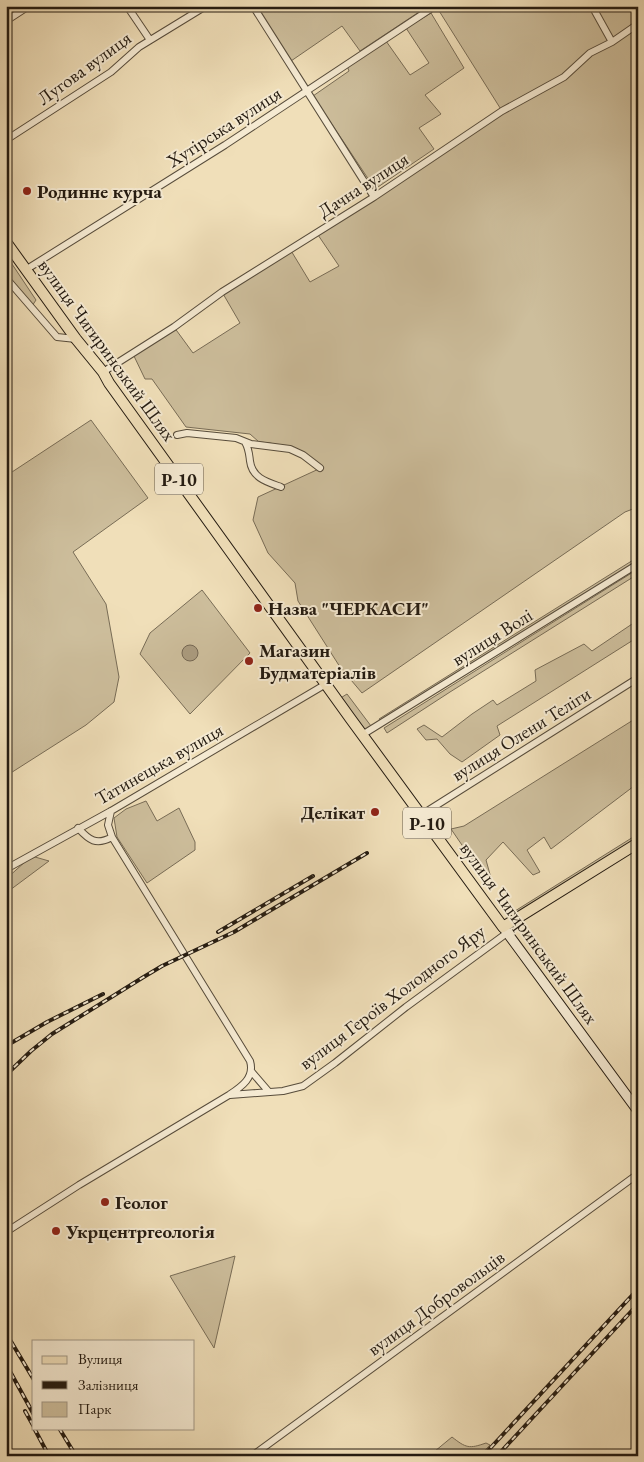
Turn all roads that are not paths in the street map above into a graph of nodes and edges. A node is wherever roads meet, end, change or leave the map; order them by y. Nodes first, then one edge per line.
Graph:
1 (29, 6) edge
2 (127, 6) edge
3 (206, 6) edge
4 (253, 6) edge
5 (435, 6) edge
6 (592, 6) edge
7 (6, 21) edge
8 (638, 24) edge
9 (150, 40) junction
10 (612, 42) junction
11 (306, 91) junction
12 (6, 140) edge
13 (374, 197) junction
14 (6, 242) edge
15 (27, 269) junction
16 (6, 278) edge
17 (76, 339) junction
18 (103, 372) junction
19 (177, 435) dead end
20 (245, 442) junction
21 (320, 468) dead end
22 (281, 487) dead end
23 (638, 564) edge
24 (638, 678) edge
25 (326, 684) junction
26 (362, 735) junction
27 (111, 811) junction
28 (421, 815) junction
29 (78, 828) junction
30 (112, 836) junction
31 (638, 843) edge
32 (6, 869) edge
33 (505, 930) junction
34 (251, 1071) junction
35 (269, 1092) junction
36 (229, 1095) junction
37 (638, 1111) edge
38 (638, 1174) edge
39 (6, 1232) edge
40 (252, 1456) edge

1 - 7 street
2 - 9 street
3 - 9 street, Лугова вулиця
4 - 11 street
5 - 11 street, Хутірська вулиця
6 - 10 street
8 - 10 street, Дачна вулиця
9 - 12 street, Лугова вулиця
10 - 13 street, Дачна вулиця
11 - 13 street
11 - 15 street, Хутірська вулиця
13 - 18 street, Дачна вулиця
14 - 15 main road, вулиця Чигиринський Шлях / Р-10
15 - 17 main road, вулиця Чигиринський Шлях / Р-10
16 - 17 street
17 - 18 main road, вулиця Чигиринський Шлях / Р-10
18 - 25 main road, вулиця Чигиринський Шлях / Р-10
19 - 20 street
20 - 21 street
20 - 22 street
23 - 26 street, вулиця Волі
24 - 28 street, вулиця Олени Теліги
25 - 26 main road, вулиця Чигиринський Шлях / Р-10
25 - 27 street, Татинецька вулиця
26 - 28 main road, вулиця Чигиринський Шлях / Р-10
27 - 29 street, Татинецька вулиця
27 - 30 street
28 - 33 main road, вулиця Чигиринський Шлях / Р-10
29 - 30 street
29 - 32 street, Татинецька вулиця
30 - 34 street
31 - 33 main road, вулиця Героїв Холодного Яру
33 - 35 street, вулиця Героїв Холодного Яру
33 - 37 main road, вулиця Чигиринський Шлях
34 - 35 street
34 - 36 street
35 - 36 street, вулиця Героїв Холодного Яру
36 - 39 street, вулиця Героїв Холодного Яру
38 - 40 street, вулиця Добровольців

